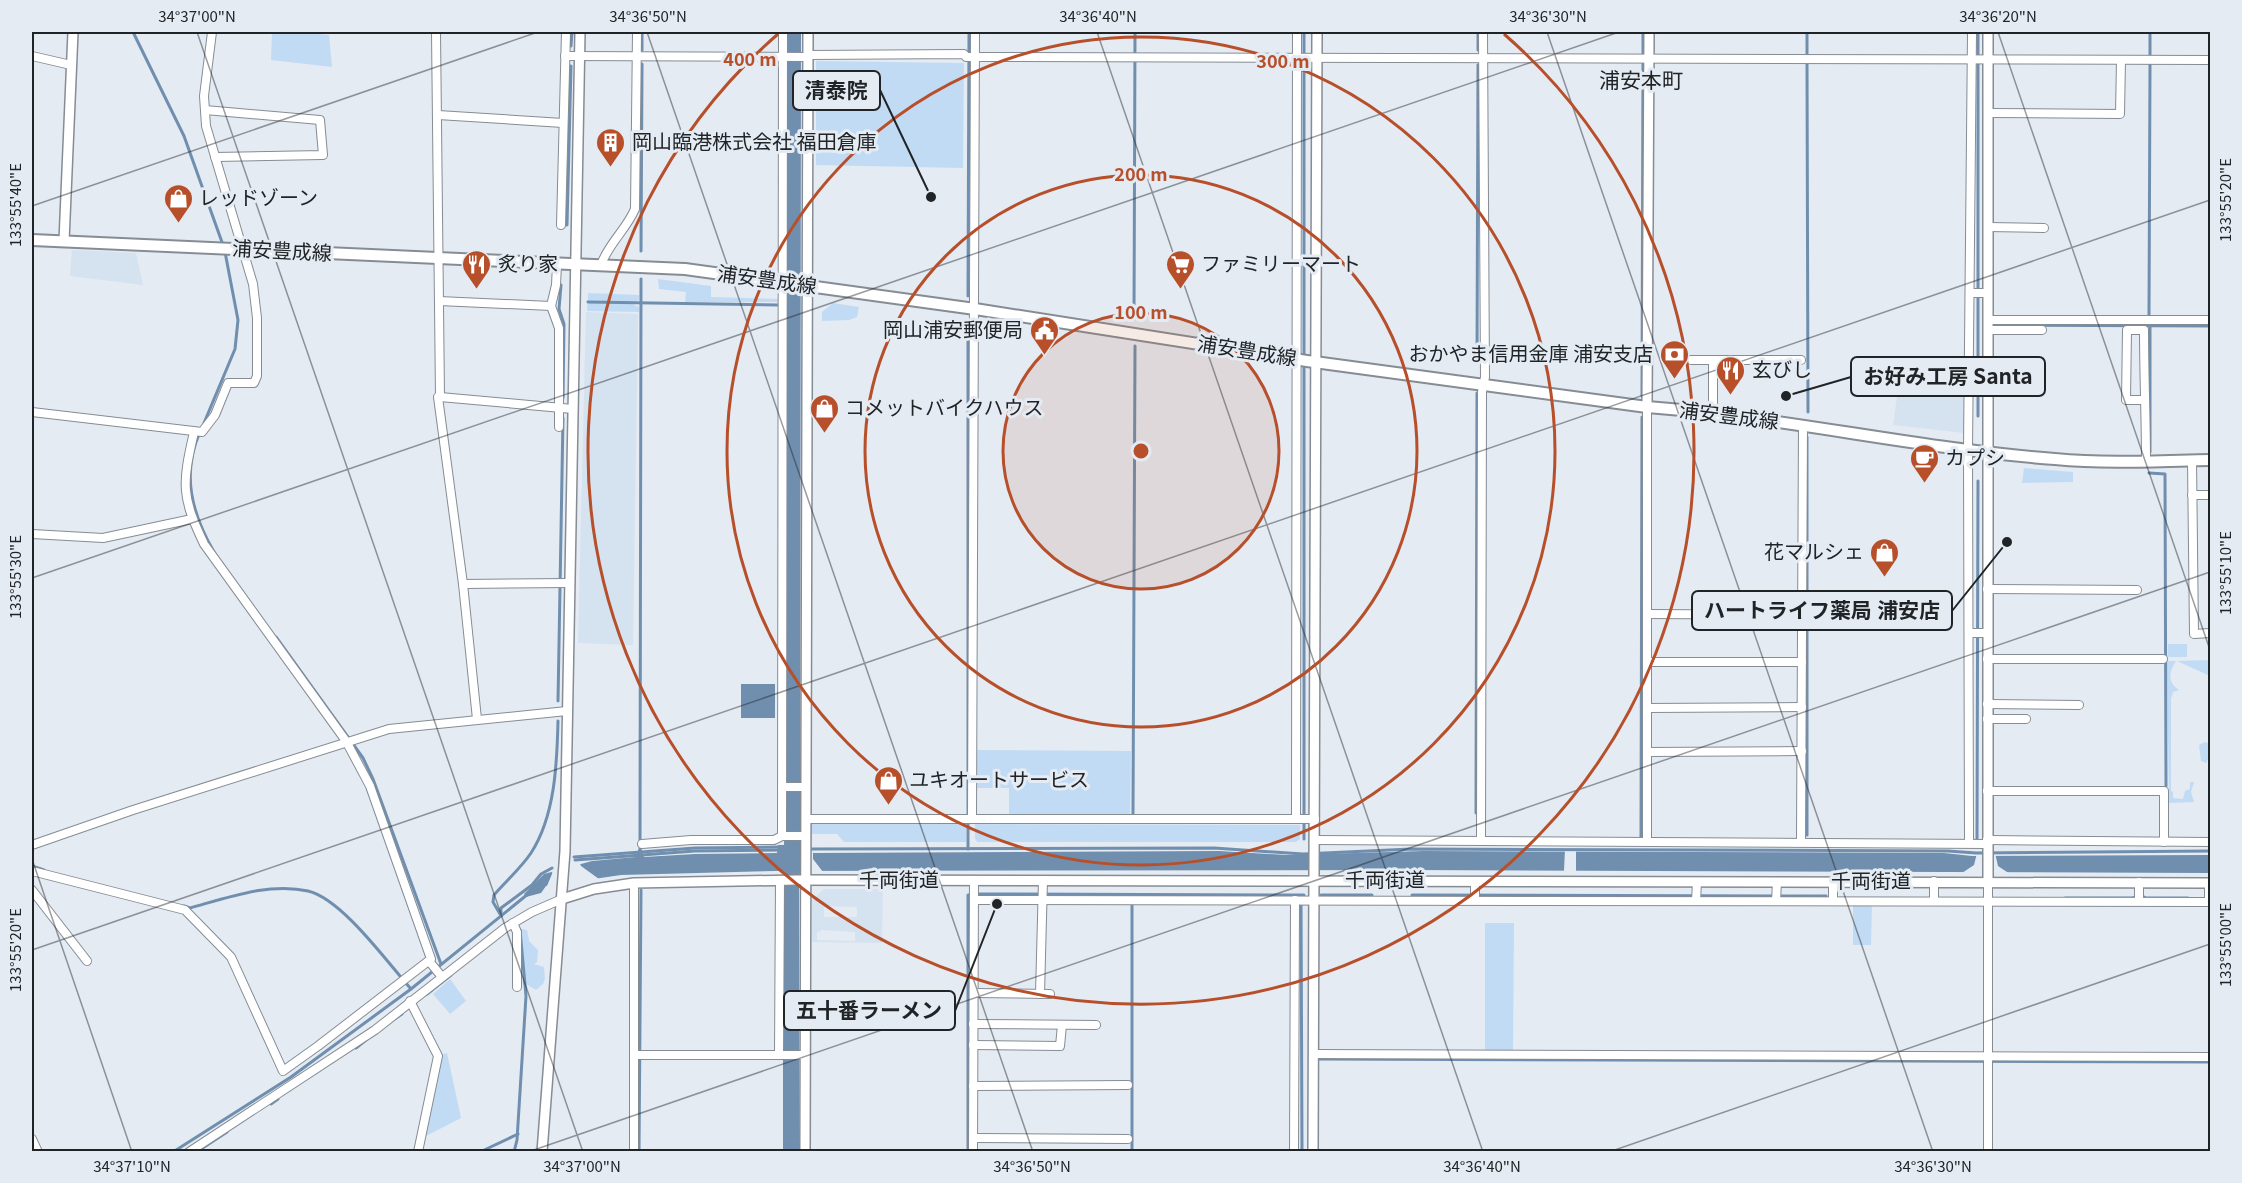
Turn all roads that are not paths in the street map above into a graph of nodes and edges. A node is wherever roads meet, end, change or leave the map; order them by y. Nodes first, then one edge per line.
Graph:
1 (73, 32) edge
2 (212, 32) edge
3 (436, 32) edge
4 (566, 32) edge
5 (580, 32) edge
6 (637, 32) edge
7 (783, 32) edge
8 (808, 32) edge
9 (975, 32) edge
10 (1297, 32) edge
11 (1317, 32) edge
12 (1483, 32) edge
13 (1649, 32) edge
14 (1972, 32) edge
15 (1988, 32) edge
16 (32, 56) edge
17 (565, 56) junction
18 (579, 56) junction
19 (805, 56) junction
20 (786, 57) junction
21 (971, 57) junction
22 (637, 58) junction
23 (1305, 59) junction
24 (1483, 59) junction
25 (1649, 59) junction
26 (1979, 60) junction
27 (2121, 60) junction
28 (2211, 60) edge
29 (71, 65) junction
30 (206, 110) junction
31 (1988, 112) junction
32 (438, 115) junction
33 (563, 123) junction
34 (215, 157) junction
35 (561, 225) dead end
36 (1988, 227) junction
37 (2044, 228) dead end
38 (32, 240) edge
39 (64, 241) junction
40 (244, 249) junction
41 (439, 258) junction
42 (557, 264) junction
43 (576, 264) junction
44 (601, 265) junction
45 (784, 282) junction
46 (803, 285) junction
47 (1978, 293) junction
48 (439, 302) junction
49 (551, 306) junction
50 (975, 309) junction
51 (1988, 320) junction
52 (2211, 320) edge
53 (1988, 330) junction
54 (2042, 330) dead end
55 (1305, 360) junction
56 (1691, 360) dead end
57 (1713, 360) junction
58 (1801, 360) dead end
59 (1978, 367) junction
60 (1483, 385) junction
61 (440, 397) junction
62 (2144, 400) junction
63 (1647, 407) junction
64 (558, 408) junction
65 (573, 409) junction
66 (32, 412) edge
67 (1713, 414) junction
68 (1803, 425) junction
69 (559, 427) dead end
70 (198, 432) junction
71 (1968, 449) junction
72 (1987, 452) junction
73 (2192, 460) junction
74 (2211, 460) edge
75 (2146, 462) junction
76 (2192, 495) junction
77 (2211, 495) edge
78 (192, 519) junction
79 (32, 534) edge
80 (563, 583) junction
81 (463, 584) junction
82 (1987, 589) junction
83 (2137, 590) dead end
84 (1647, 614) junction
85 (1802, 615) junction
86 (1978, 633) junction
87 (2211, 633) edge
88 (1987, 659) junction
89 (2163, 659) dead end
90 (1647, 662) junction
91 (1802, 662) junction
92 (1987, 704) junction
93 (2079, 705) dead end
94 (1802, 707) junction
95 (1647, 708) junction
96 (567, 711) junction
97 (477, 719) junction
98 (1987, 719) junction
99 (2026, 719) dead end
100 (349, 740) junction
101 (1802, 751) junction
102 (1647, 752) junction
103 (784, 787) junction
104 (802, 787) junction
105 (1987, 791) junction
106 (969, 818) junction
107 (806, 819) junction
108 (1304, 819) junction
109 (784, 836) junction
110 (803, 839) junction
111 (1315, 840) junction
112 (1481, 841) junction
113 (1647, 841) junction
114 (1802, 841) junction
115 (2164, 842) junction
116 (2211, 842) edge
117 (1969, 843) junction
118 (642, 844) dead end
119 (32, 845) edge
120 (1987, 845) junction
121 (32, 871) edge
122 (806, 875) junction
123 (1314, 876) junction
124 (1988, 878) junction
125 (780, 880) junction
126 (974, 880) junction
127 (1042, 880) junction
128 (1475, 881) junction
129 (1934, 881) junction
130 (1697, 882) junction
131 (1777, 882) junction
132 (1833, 882) junction
133 (2139, 882) junction
134 (634, 883) junction
135 (2210, 883) edge
136 (32, 890) edge
137 (1042, 896) junction
138 (1475, 897) junction
139 (1696, 898) junction
140 (1776, 898) junction
141 (2139, 898) junction
142 (562, 899) junction
143 (2209, 899) edge
144 (974, 900) junction
145 (1304, 900) junction
146 (1833, 901) junction
147 (1934, 901) junction
148 (1988, 901) junction
149 (513, 923) junction
150 (87, 961) dead end
151 (430, 962) junction
152 (441, 975) junction
153 (517, 987) dead end
154 (974, 993) junction
155 (1040, 994) junction
156 (1050, 994) dead end
157 (410, 1001) junction
158 (974, 1024) junction
159 (1062, 1025) junction
160 (1096, 1025) dead end
161 (974, 1045) junction
162 (1314, 1054) junction
163 (638, 1055) junction
164 (792, 1055) junction
165 (2211, 1057) edge
166 (1988, 1061) junction
167 (1128, 1085) dead end
168 (973, 1086) junction
169 (973, 1138) junction
170 (32, 1139) edge
171 (1128, 1139) dead end
172 (38, 1152) edge
173 (189, 1152) edge
174 (418, 1152) edge
175 (542, 1152) edge
176 (634, 1152) edge
177 (805, 1152) edge
178 (973, 1152) edge
179 (1294, 1152) edge
180 (1313, 1152) edge
181 (1988, 1152) edge

1 - 29 street
2 - 30 street
3 - 32 street
4 - 17 street
5 - 18 street
6 - 22 street
7 - 20 street
8 - 19 street
9 - 21 street
10 - 23 street
11 - 23 street
12 - 24 street
13 - 25 street
14 - 26 street
15 - 26 street
16 - 29 street
17 - 18 street
17 - 33 street
18 - 22 street
18 - 43 street
19 - 20 street
19 - 21 street
19 - 46 street
20 - 22 street
20 - 45 street
21 - 23 street
21 - 50 street
22 - 44 street
23 - 24 street
23 - 55 street
23 - 55 street
24 - 25 street
24 - 60 street
25 - 26 street
25 - 63 street
26 - 27 street
26 - 31 street
26 - 47 street
27 - 28 street
27 - 31 street
29 - 39 street
30 - 34 street
30 - 34 street
31 - 36 street
32 - 33 street
32 - 41 street
33 - 35 street
34 - 40 street
36 - 37 street
36 - 47 street
38 - 39 main road, 浦安豊成線
39 - 40 main road, 浦安豊成線
40 - 41 main road, 浦安豊成線
40 - 70 street
41 - 42 main road, 浦安豊成線
41 - 48 street
42 - 43 main road, 浦安豊成線
42 - 49 street
43 - 44 main road, 浦安豊成線
43 - 65 street
44 - 45 main road, 浦安豊成線
45 - 46 main road, 浦安豊成線
45 - 103 street
46 - 50 main road, 浦安豊成線
46 - 104 street
47 - 51 street
47 - 59 street
48 - 49 street
48 - 61 street
49 - 64 street
50 - 55 main road, 浦安豊成線
50 - 106 street
51 - 52 street
51 - 53 street
53 - 54 street
53 - 59 street
55 - 60 main road, 浦安豊成線
55 - 108 street
55 - 108 street
56 - 57 street
57 - 58 street
57 - 67 street
59 - 71 street
59 - 72 street
60 - 63 main road, 浦安豊成線
60 - 112 street
61 - 64 street
61 - 81 street
62 - 62 street
62 - 75 street
63 - 67 main road, 浦安豊成線
63 - 84 street
64 - 65 street
64 - 69 street
65 - 80 street
66 - 70 street
67 - 68 main road, 浦安豊成線
68 - 71 main road, 浦安豊成線
68 - 85 street
70 - 78 street
71 - 72 main road, 浦安豊成線
71 - 86 street
72 - 75 main road, 浦安豊成線
72 - 82 street
73 - 74 main road, 浦安豊成線
73 - 75 main road, 浦安豊成線
73 - 76 street
76 - 77 street
76 - 87 street
78 - 79 street
78 - 100 street
80 - 81 street
80 - 96 street
81 - 97 street
82 - 83 street
82 - 86 street
84 - 85 street
84 - 90 street
85 - 91 street
86 - 88 street
86 - 117 street
88 - 89 street
88 - 92 street
90 - 91 street
90 - 95 street
91 - 94 street
92 - 93 street
92 - 98 street
94 - 95 street
94 - 101 street
95 - 102 street
96 - 97 street
96 - 142 street
97 - 100 street
98 - 99 street
98 - 105 street
100 - 119 street
100 - 151 street
101 - 102 street
101 - 114 street
102 - 113 street
103 - 104 street
103 - 109 street
104 - 107 street
105 - 115 street
105 - 120 street
106 - 107 street
106 - 108 street
107 - 110 street
108 - 111 street
109 - 110 street
109 - 118 street
110 - 122 street
111 - 112 street
111 - 123 street
112 - 113 street
113 - 114 street
114 - 117 street
115 - 116 street
115 - 120 street
117 - 120 street
120 - 124 street
121 - 151 street
122 - 125 street, 千両街道
122 - 126 street, 千両街道
122 - 164 street
123 - 127 street, 千両街道
123 - 128 street, 千両街道
123 - 145 street
124 - 129 street, 千両街道
124 - 133 street, 千両街道
124 - 148 street
125 - 134 street, 千両街道
125 - 164 street
126 - 127 street, 千両街道
126 - 144 street
127 - 137 street
128 - 130 street, 千両街道
128 - 138 street
129 - 132 street, 千両街道
129 - 147 street
130 - 131 street, 千両街道
130 - 139 street
131 - 132 street, 千両街道
131 - 140 street
132 - 146 street
133 - 135 street, 千両街道
133 - 141 street
134 - 142 street, 千両街道
134 - 163 street
135 - 143 street
136 - 150 street
137 - 144 street
137 - 145 street
137 - 155 street
138 - 139 street
138 - 145 street
139 - 140 street
140 - 146 street
141 - 143 street
141 - 148 street
142 - 149 street
142 - 175 street
144 - 154 street
145 - 162 street
145 - 179 street
146 - 147 street
147 - 148 street
148 - 166 street
149 - 152 street
149 - 153 street
151 - 152 street
152 - 157 street
154 - 155 street
154 - 158 street
155 - 156 street
157 - 173 street
157 - 174 street
158 - 159 street
158 - 161 street
159 - 160 street
159 - 161 street
161 - 168 street
162 - 166 street
162 - 180 street
163 - 164 street
163 - 176 street
164 - 177 street
165 - 166 street
166 - 181 street
167 - 168 street
168 - 169 street
169 - 171 street
169 - 178 street
170 - 172 street

